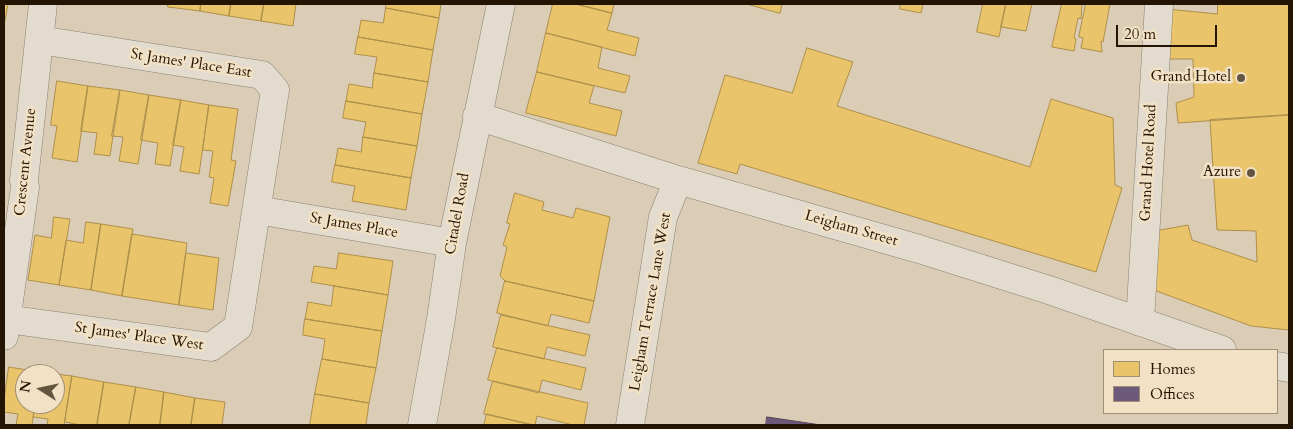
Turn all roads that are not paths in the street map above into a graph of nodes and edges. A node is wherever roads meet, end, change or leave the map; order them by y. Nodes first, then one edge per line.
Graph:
1 (43, 4) edge
2 (500, 4) edge
3 (1160, 4) edge
4 (40, 40) junction
5 (476, 116) junction
6 (678, 180) junction
7 (257, 210) junction
8 (452, 243) junction
9 (1140, 322) junction
10 (5, 327) edge
11 (1219, 349) edge
12 (422, 425) edge
13 (630, 425) edge

1 - 4 street, Crescent Avenue
2 - 5 street, Citadel Road
3 - 9 street, Grand Hotel Road
4 - 7 street, St James' Place East
4 - 10 street, Crescent Avenue
5 - 6 street, Leigham Street
5 - 8 street, Citadel Road
6 - 9 street, Leigham Street
6 - 13 street, Leigham Terrace Lane West
7 - 8 street, St James Place
7 - 10 street, St James' Place West
8 - 12 street, Citadel Road
9 - 11 street, Leigham Street

